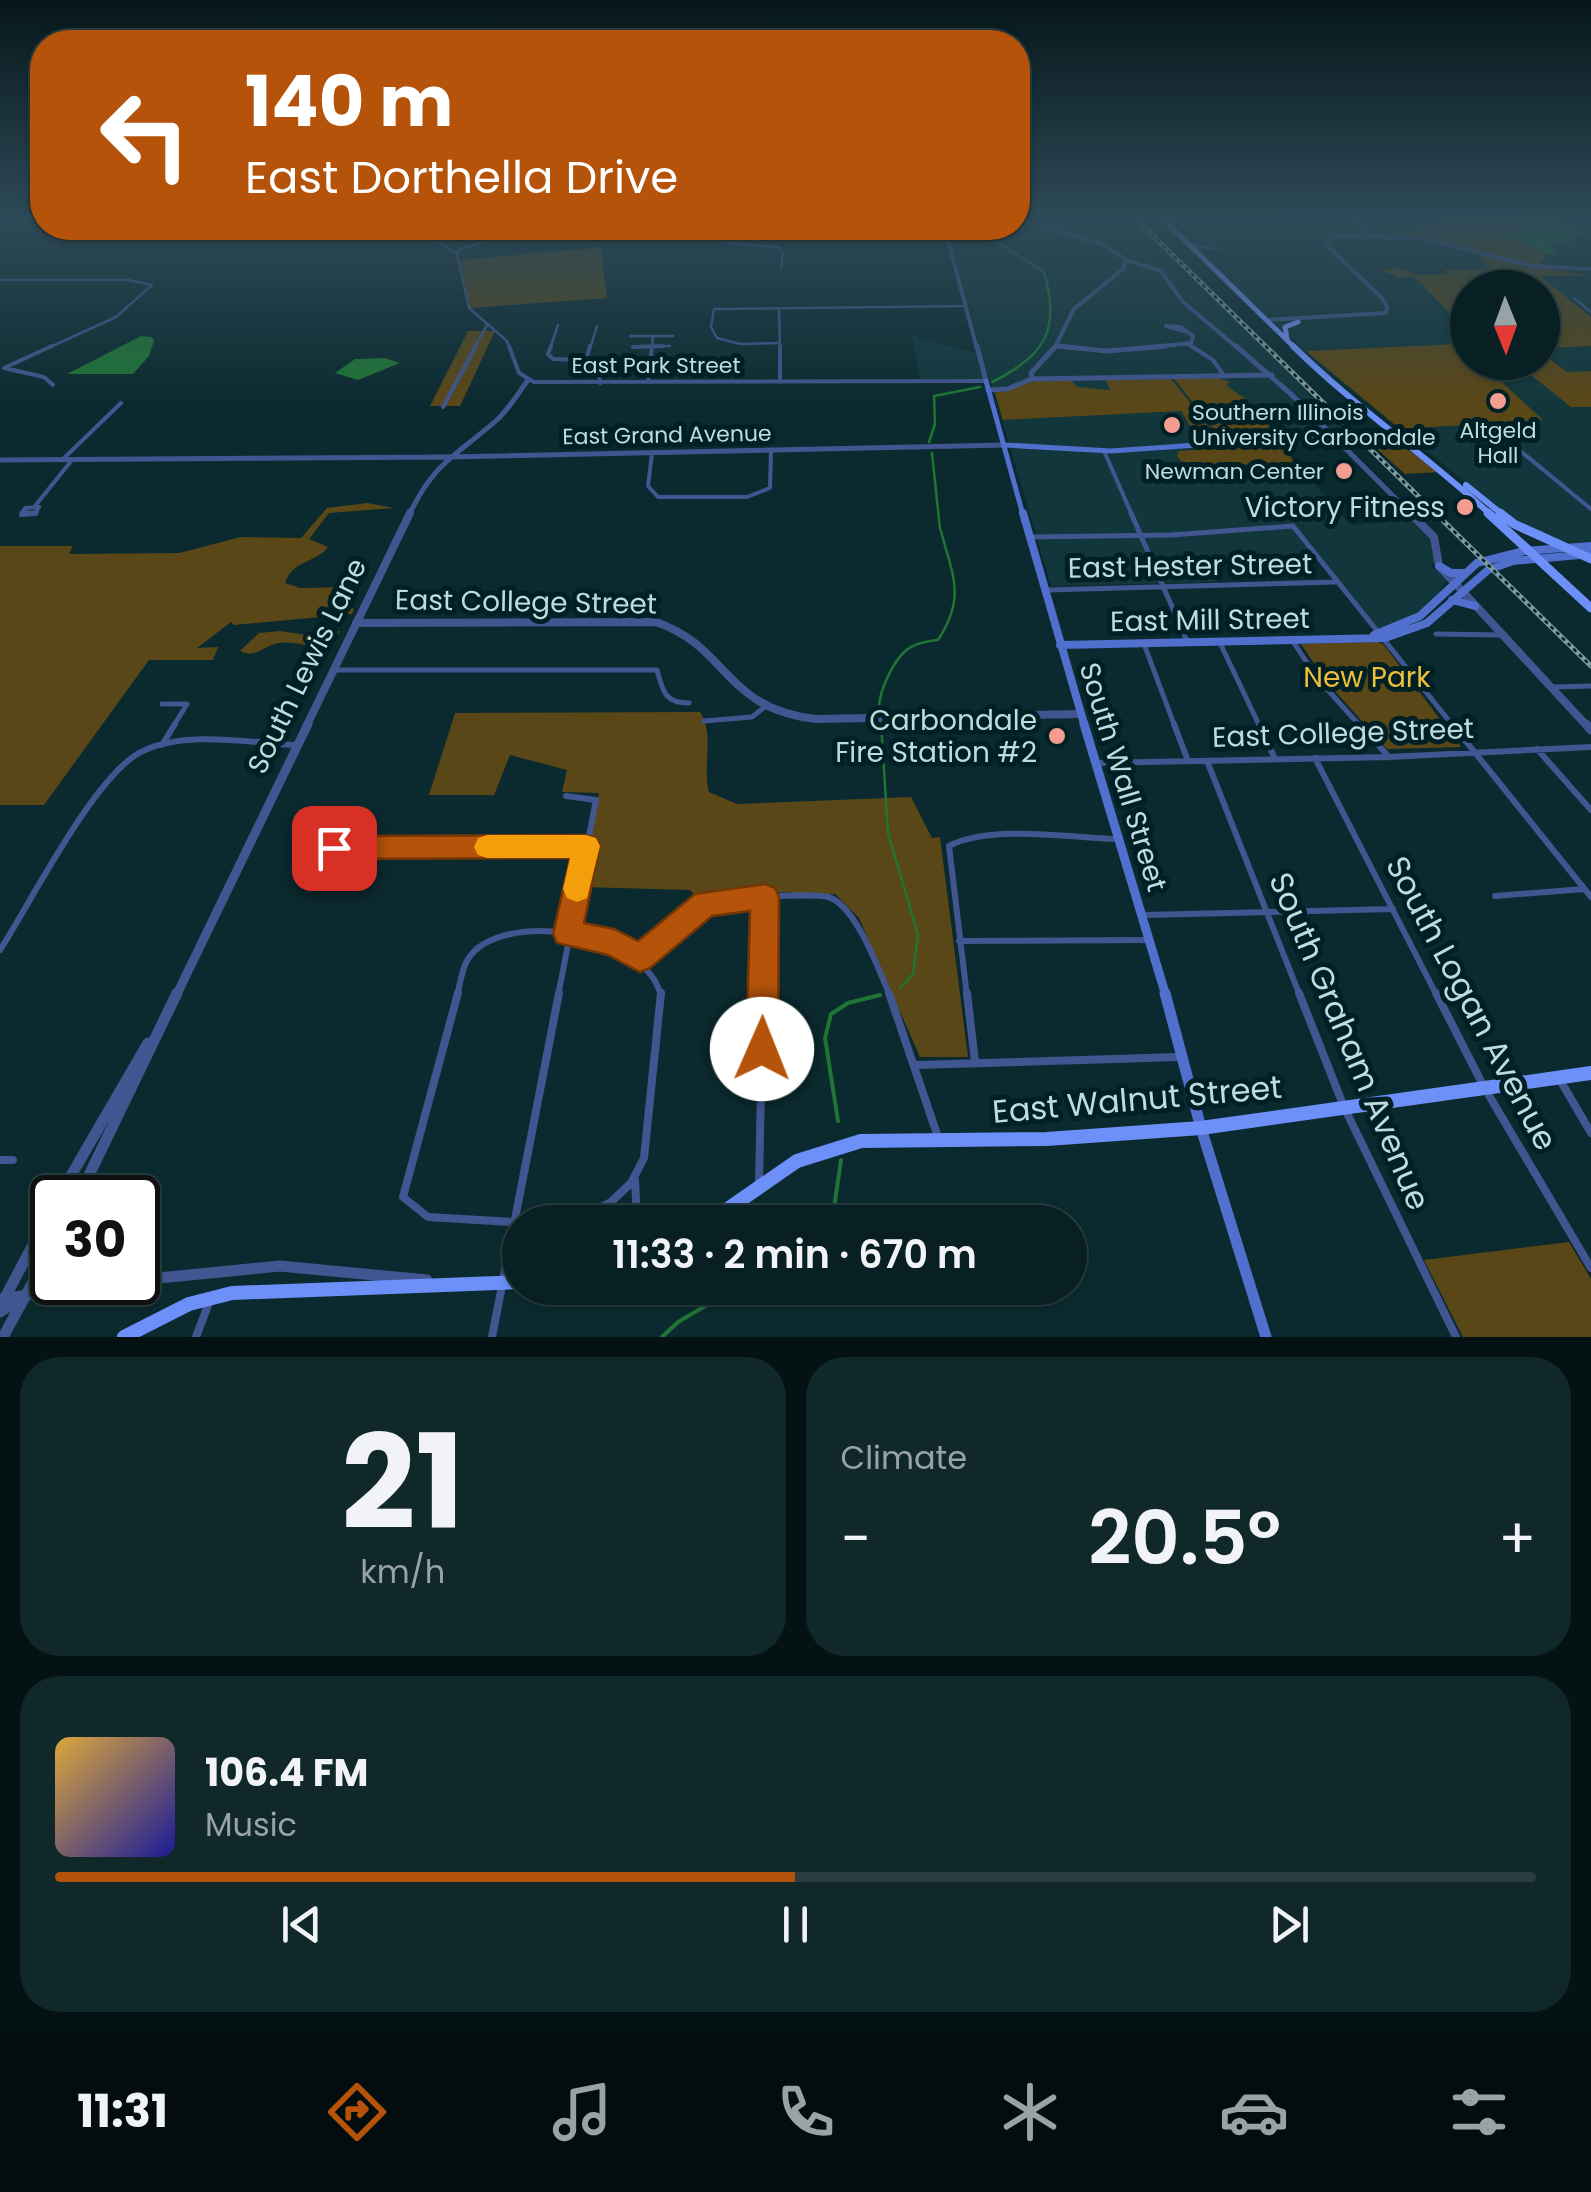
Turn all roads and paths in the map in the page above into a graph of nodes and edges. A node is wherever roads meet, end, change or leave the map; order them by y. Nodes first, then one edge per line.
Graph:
1 (462, 279) edge
2 (959, 279) edge
3 (1111, 279) edge
4 (1167, 279) edge
5 (1223, 279) edge
6 (1361, 279) edge
7 (0, 280) edge
8 (1574, 298) dead end
9 (965, 306) junction
10 (779, 308) junction
11 (1591, 312) edge
12 (1346, 318) junction
13 (1268, 322) junction
14 (1298, 322) junction
15 (487, 325) junction
16 (558, 325) dead end
17 (597, 326) dead end
18 (1188, 332) dead end
19 (630, 336) dead end
20 (653, 336) junction
21 (673, 336) dead end
22 (1288, 341) junction
23 (778, 343) junction
24 (1187, 344) junction
25 (652, 346) junction
26 (670, 346) dead end
27 (1056, 346) junction
28 (633, 347) dead end
29 (586, 360) junction
30 (627, 364) dead end
31 (648, 364) junction
32 (668, 364) dead end
33 (1272, 376) junction
34 (1224, 377) junction
35 (1032, 379) junction
36 (528, 380) junction
37 (986, 381) junction
38 (648, 382) junction
39 (780, 382) junction
40 (600, 383) junction
41 (53, 385) dead end
42 (988, 390) junction
43 (121, 403) dead end
44 (444, 408) dead end
45 (1490, 426) dead end
46 (1394, 432) junction
47 (1334, 437) junction
48 (1005, 445) junction
49 (771, 450) junction
50 (1104, 451) junction
51 (652, 453) junction
52 (447, 457) junction
53 (0, 460) edge
54 (61, 460) junction
55 (72, 460) junction
56 (35, 506) dead end
57 (1591, 509) edge
58 (1142, 536) junction
59 (1030, 537) junction
60 (1591, 546) edge
61 (1558, 547) junction
62 (1528, 550) junction
63 (1578, 555) junction
64 (1591, 556) edge
65 (1536, 559) junction
66 (1439, 566) junction
67 (1464, 573) junction
68 (1338, 582) junction
69 (1454, 584) junction
70 (1162, 587) junction
71 (1044, 590) junction
72 (1462, 592) junction
73 (1452, 600) junction
74 (1475, 606) junction
75 (1591, 608) edge
76 (356, 623) junction
77 (1436, 634) dead end
78 (1501, 635) junction
79 (1383, 636) junction
80 (1292, 640) junction
81 (1220, 643) junction
82 (1144, 644) junction
83 (1188, 644) junction
84 (1060, 645) junction
85 (333, 670) junction
86 (1591, 686) edge
87 (1552, 688) junction
88 (162, 704) dead end
89 (689, 704) dead end
90 (766, 706) junction
91 (1081, 714) junction
92 (704, 721) dead end
93 (1591, 730) edge
94 (162, 745) junction
95 (296, 745) junction
96 (1591, 746) edge
97 (1536, 749) junction
98 (1472, 751) junction
99 (1315, 758) junction
100 (1389, 758) junction
101 (1275, 759) junction
102 (1188, 761) junction
103 (1207, 761) junction
104 (1096, 763) junction
105 (566, 796) dead end
106 (1591, 810) edge
107 (1119, 840) junction
108 (586, 846) junction
109 (304, 848) dead end
110 (1584, 888) junction
111 (1495, 896) dead end
112 (765, 897) junction
113 (1591, 897) edge
114 (1394, 909) junction
115 (1266, 911) junction
116 (1141, 915) junction
117 (568, 934) junction
118 (1149, 940) junction
119 (959, 941) junction
120 (0, 950) edge
121 (640, 958) junction
122 (171, 1005) junction
123 (1184, 1057) junction
124 (976, 1062) junction
125 (917, 1065) junction
126 (1591, 1072) edge
127 (1558, 1077) junction
128 (1484, 1087) junction
129 (1344, 1107) junction
130 (1201, 1128) junction
131 (1591, 1133) edge
132 (940, 1141) junction
133 (0, 1160) edge
134 (13, 1160) dead end
135 (71, 1175) edge
136 (89, 1175) edge
137 (635, 1177) junction
138 (759, 1186) junction
139 (515, 1205) edge
140 (605, 1205) edge
141 (636, 1205) edge
142 (733, 1205) edge
143 (502, 1222) edge
144 (30, 1249) edge
145 (1591, 1268) edge
146 (160, 1278) edge
147 (502, 1282) edge
148 (456, 1284) junction
149 (502, 1287) edge
150 (30, 1290) edge
151 (28, 1294) junction
152 (212, 1297) junction
153 (1, 1304) edge
154 (4, 1337) edge
155 (124, 1337) edge
156 (196, 1337) edge
157 (492, 1337) edge
158 (1266, 1337) edge
159 (1456, 1337) edge

1 - 15 street
2 - 9 street, South Wall Street
3 - 27 street
4 - 33 street
5 - 13 highway
6 - 12 street
7 - 41 street
8 - 11 street
9 - 10 street
9 - 37 street, South Wall Street
10 - 23 street
10 - 23 street
12 - 13 street
12 - 14 street
13 - 14 street
13 - 22 highway
14 - 22 highway
15 - 36 street
15 - 44 street
16 - 29 street
17 - 29 street
18 - 24 street
19 - 20 street
20 - 21 street
20 - 25 street
22 - 46 highway
23 - 39 street
24 - 27 street
24 - 34 street
25 - 26 street
25 - 28 street
25 - 31 street
27 - 35 street
29 - 40 street
30 - 31 street
31 - 32 street
31 - 38 street
33 - 34 street
33 - 47 street
34 - 35 street
35 - 42 street
36 - 40 street, East Park Street
36 - 52 street, South Lewis Lane
37 - 39 street, East Park Street
37 - 42 main road, South Wall Street
38 - 39 street, East Park Street
38 - 40 street, East Park Street
42 - 48 main road, South Wall Street
43 - 54 street
45 - 57 street
46 - 47 main road, East Grand Avenue
46 - 61 highway
46 - 62 highway
47 - 50 main road, East Grand Avenue
47 - 66 street
48 - 49 street, East Grand Avenue
48 - 50 main road, East Grand Avenue
48 - 59 main road, South Wall Street
49 - 51 street, East Grand Avenue
49 - 51 street
50 - 58 street
51 - 52 street, East Grand Avenue
52 - 55 street, East Grand Avenue
52 - 76 street, South Lewis Lane
53 - 54 street, East Grand Avenue
54 - 55 street, East Grand Avenue
55 - 56 street
58 - 59 street
58 - 68 street
58 - 70 street
59 - 71 main road, South Wall Street
60 - 61 main road, East Mill Street
61 - 62 main road, East Mill Street
61 - 63 highway
62 - 65 highway
62 - 67 main road, East Mill Street
63 - 64 highway
63 - 65 main road, East Mill Street
65 - 72 main road, East Mill Street
65 - 75 highway
66 - 67 main road
66 - 69 street
67 - 69 main road, East Mill Street
68 - 70 street, East Hester Street
68 - 79 street
69 - 72 street
69 - 79 main road, East Mill Street
70 - 71 street, East Hester Street
70 - 83 street
71 - 84 main road, South Wall Street
72 - 73 main road, East Mill Street
72 - 74 street
73 - 74 main road
73 - 79 main road, East Mill Street
74 - 78 street
76 - 85 street, South Lewis Lane
76 - 90 street, East College Street
77 - 78 street
78 - 87 street
79 - 80 main road, East Mill Street
79 - 98 street
80 - 81 main road, East Mill Street
80 - 100 street
81 - 83 main road, East Mill Street
81 - 101 street
82 - 83 main road, East Mill Street
82 - 84 main road, East Mill Street
82 - 102 street
84 - 91 main road, South Wall Street
85 - 89 street
85 - 95 street, South Lewis Lane
86 - 87 street
87 - 93 street
88 - 94 street
90 - 91 street, East College Street
90 - 92 street
91 - 104 main road, South Wall Street
94 - 95 street
94 - 120 street
95 - 122 street, South Lewis Lane
96 - 97 street, East College Street
97 - 98 street, East College Street
97 - 106 street
98 - 100 street, East College Street
98 - 110 street
99 - 100 street, East College Street
99 - 101 street, East College Street
99 - 114 street, South Logan Avenue
101 - 103 street, East College Street
102 - 103 street, East College Street
102 - 104 street, East College Street
103 - 115 street, South Graham Avenue
104 - 107 main road, South Wall Street
105 - 108 street
107 - 116 main road, South Wall Street
107 - 119 street
108 - 109 street
108 - 117 street
110 - 111 street
110 - 113 street
112 - 121 street
112 - 125 street
112 - 138 street
114 - 115 street
114 - 128 street, South Logan Avenue
115 - 116 street
115 - 129 street, South Graham Avenue
116 - 118 main road, South Wall Street
117 - 121 street
117 - 139 street
117 - 143 street
118 - 119 street
118 - 123 main road, South Wall Street
119 - 124 street
121 - 137 street
122 - 135 street, South Lewis Lane
122 - 136 street, South Lewis Lane
123 - 124 street
123 - 130 main road, South Wall Street
124 - 125 street
125 - 132 street
126 - 127 highway, East Walnut Street
127 - 128 highway, East Walnut Street
127 - 131 street
128 - 129 highway, East Walnut Street
128 - 145 street, South Logan Avenue
129 - 130 highway, East Walnut Street
129 - 159 street, South Graham Avenue
130 - 132 highway, East Walnut Street
130 - 158 main road, South Wall Street
132 - 138 highway, East Walnut Street
133 - 134 street
137 - 140 street
137 - 141 street
138 - 142 highway, East Walnut Street
144 - 153 street
146 - 148 street
147 - 148 highway
148 - 152 highway
149 - 157 street
150 - 151 street
151 - 153 street
151 - 154 street
152 - 155 highway
152 - 156 street

